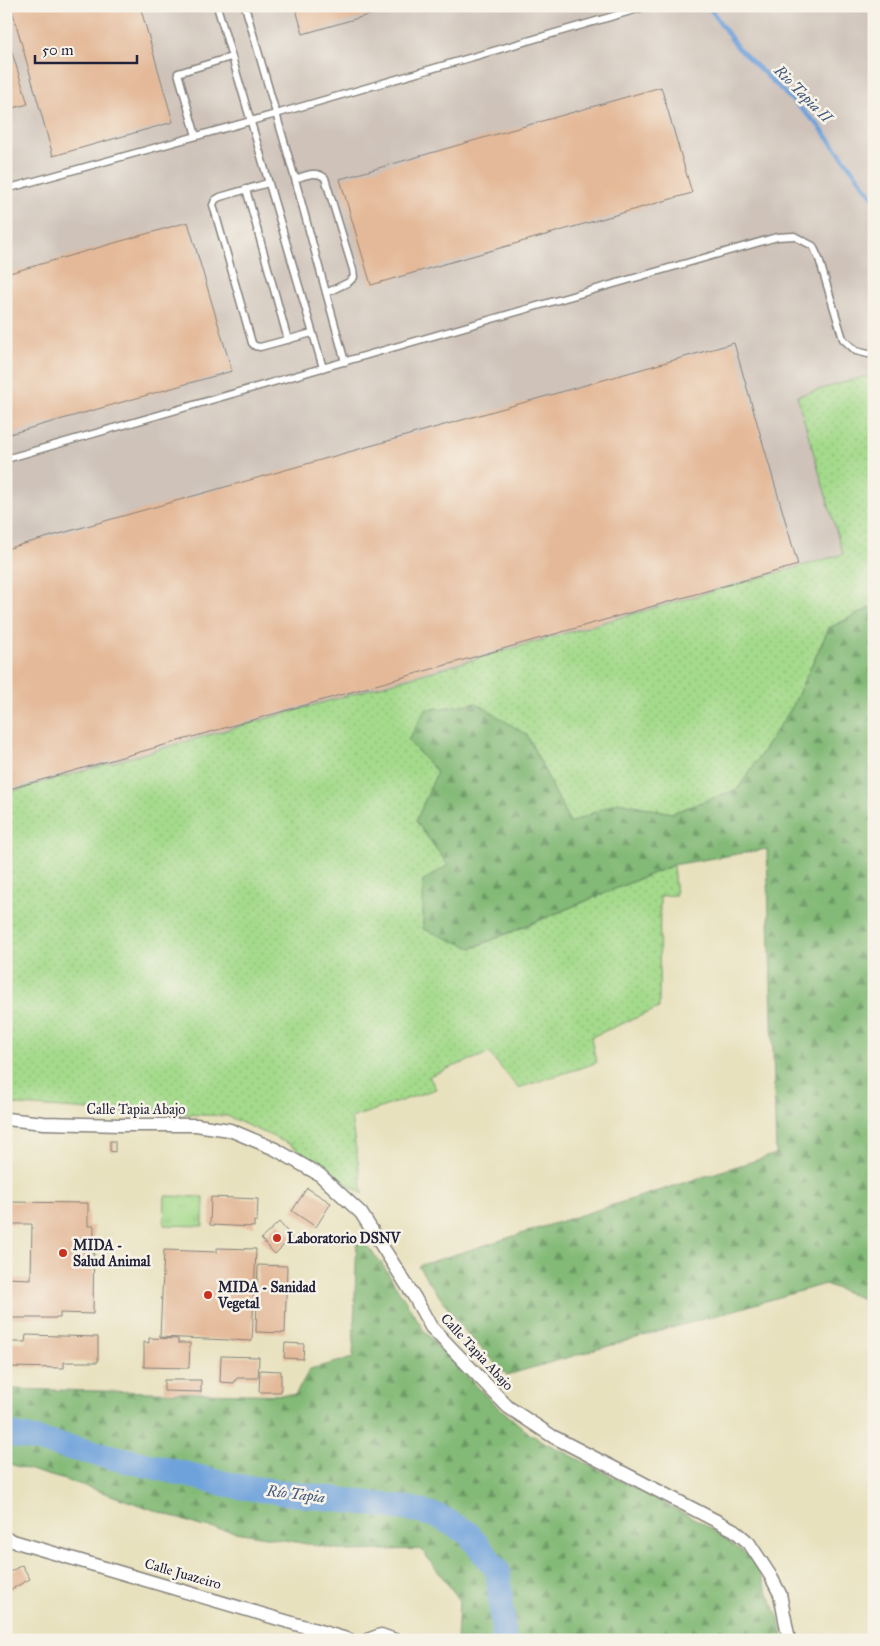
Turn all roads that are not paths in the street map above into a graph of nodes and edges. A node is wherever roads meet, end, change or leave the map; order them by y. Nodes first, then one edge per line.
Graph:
1 (217, 6) edge
2 (245, 6) edge
3 (648, 6) edge
4 (231, 57) junction
5 (276, 114) junction
6 (250, 121) junction
7 (196, 136) junction
8 (295, 180) junction
9 (268, 183) junction
10 (6, 189) edge
11 (246, 189) junction
12 (326, 293) junction
13 (312, 333) junction
14 (288, 340) junction
15 (874, 353) edge
16 (345, 362) junction
17 (323, 368) junction
18 (6, 459) edge
19 (6, 1119) edge
20 (6, 1538) edge
21 (350, 1640) edge
22 (367, 1640) edge
23 (395, 1640) edge
24 (789, 1640) edge

1 - 4 lane
2 - 5 lane
3 - 5 lane
4 - 6 lane
4 - 7 lane
5 - 6 lane
5 - 8 lane
6 - 7 lane
6 - 9 lane
7 - 10 lane
8 - 12 lane
8 - 12 lane
9 - 11 lane
9 - 13 lane
11 - 14 lane
11 - 14 lane
12 - 16 lane
13 - 14 lane
13 - 17 lane
15 - 16 lane
16 - 17 lane
17 - 18 lane
19 - 24 street, Calle Tapia Abajo
20 - 21 street, Calle Juazeiro
22 - 23 street

